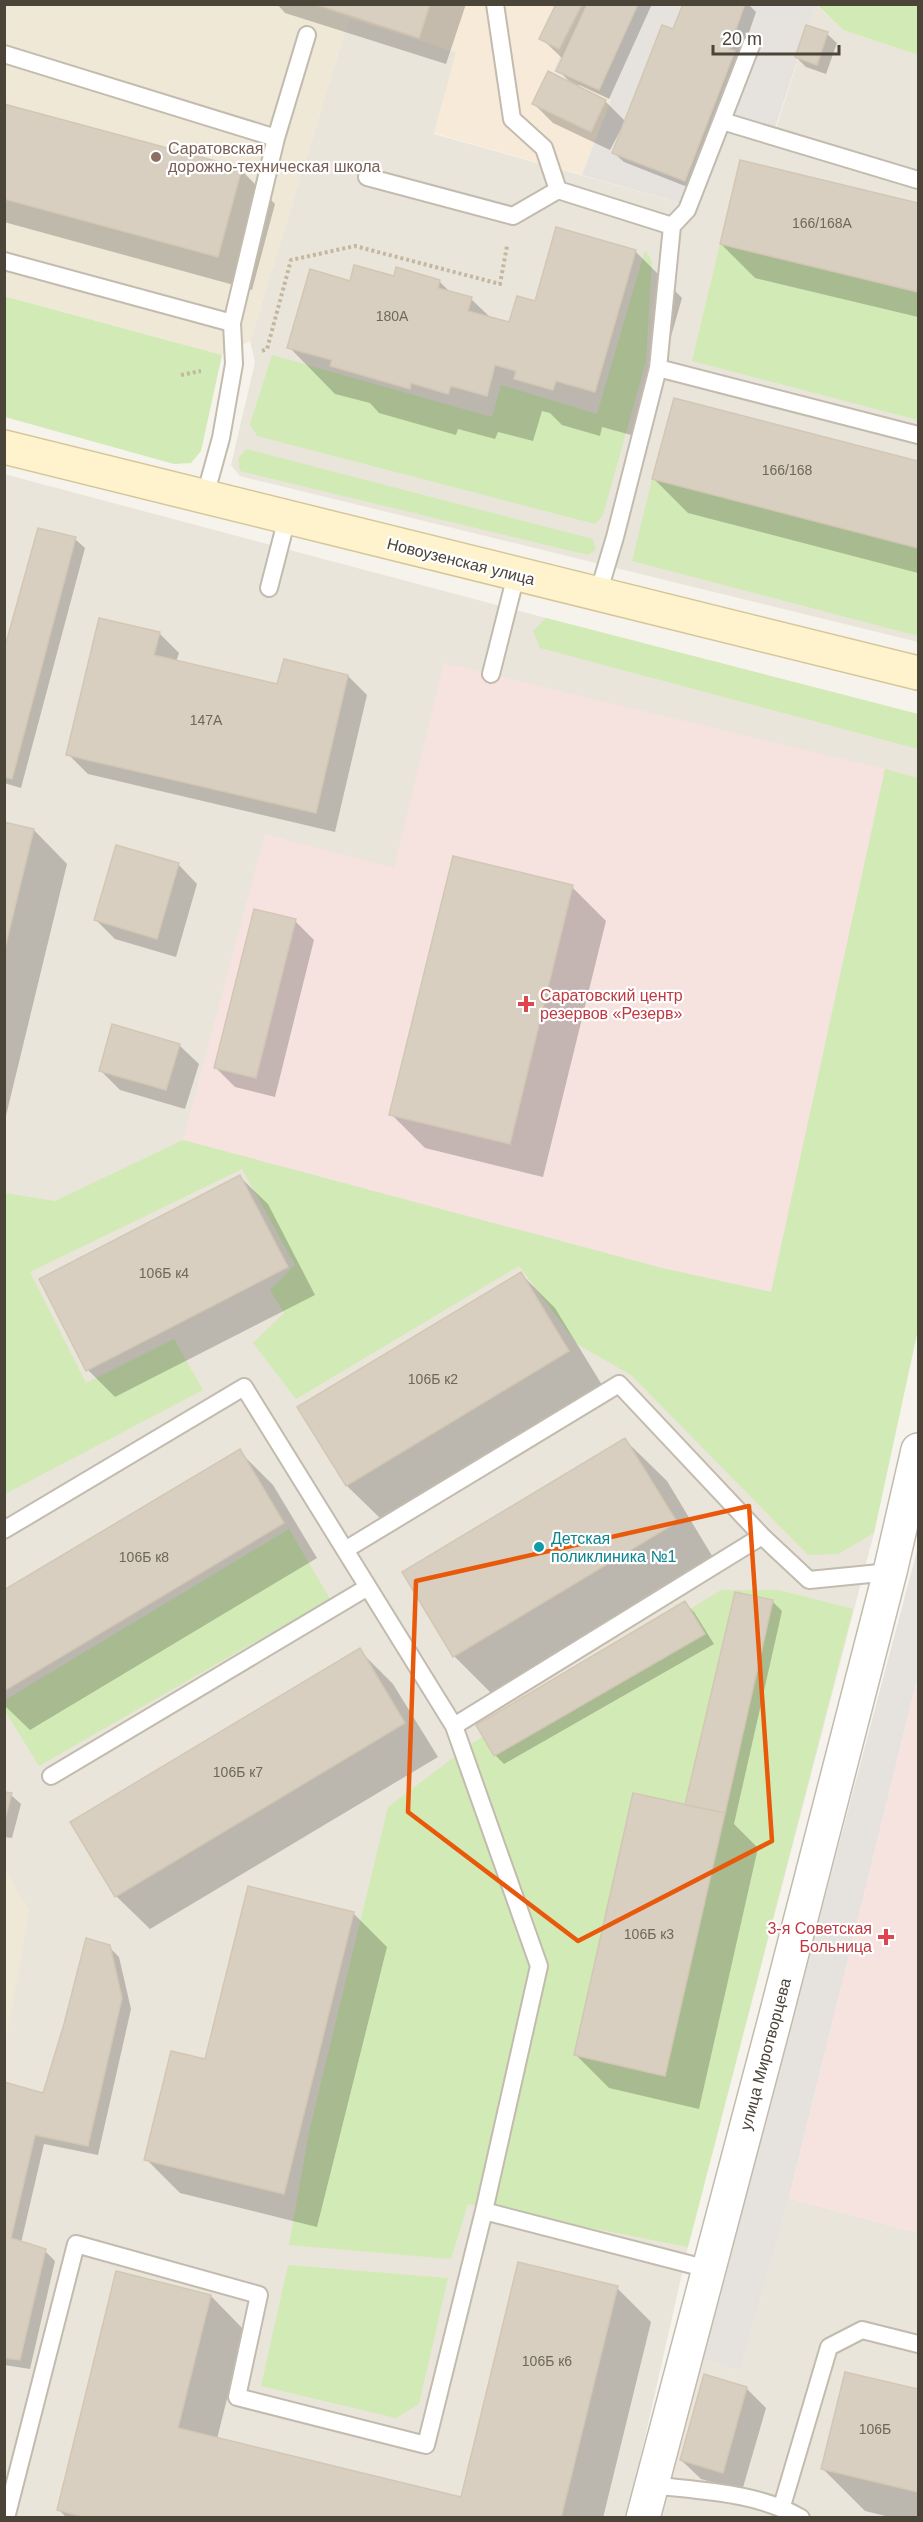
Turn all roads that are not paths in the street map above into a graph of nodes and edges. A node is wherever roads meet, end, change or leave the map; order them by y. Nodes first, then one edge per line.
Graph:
1 (495, 4) edge
2 (307, 35) dead end
3 (752, 43) dead end
4 (4, 54) edge
5 (722, 121) junction
6 (276, 138) junction
7 (368, 177) dead end
8 (918, 180) edge
9 (558, 190) junction
10 (672, 226) junction
11 (4, 261) edge
12 (232, 323) junction
13 (658, 368) junction
14 (918, 435) edge
15 (4, 447) edge
16 (205, 496) junction
17 (287, 518) junction
18 (516, 575) junction
19 (269, 588) dead end
20 (598, 594) junction
21 (918, 673) edge
22 (491, 674) dead end
23 (918, 1450) edge
24 (4, 1530) edge
25 (762, 1536) junction
26 (345, 1550) junction
27 (890, 1572) junction
28 (368, 1587) junction
29 (454, 1726) junction
30 (51, 1776) dead end
31 (484, 2211) junction
32 (708, 2269) junction
33 (918, 2344) edge
34 (651, 2485) junction
35 (782, 2506) junction
36 (6, 2517) edge
37 (643, 2517) edge
38 (801, 2517) edge

1 - 9 lane
2 - 6 lane
3 - 5 lane
4 - 6 lane
5 - 8 lane
5 - 10 lane
6 - 12 lane
7 - 9 lane
9 - 10 lane
10 - 13 lane
11 - 12 lane
12 - 16 lane
13 - 14 lane
13 - 20 lane
15 - 16 main road, Новоузенская улица
16 - 17 main road, Новоузенская улица
17 - 18 main road, Новоузенская улица
17 - 19 lane
18 - 20 main road, Новоузенская улица
18 - 22 lane
20 - 21 main road, Новоузенская улица
23 - 27 street, улица Миротворцева
24 - 26 lane
25 - 26 lane
25 - 27 lane
25 - 29 lane
26 - 28 lane
27 - 32 street, улица Миротворцева
28 - 29 lane
28 - 30 lane
29 - 31 lane
31 - 32 lane
31 - 36 lane
32 - 34 street, улица Миротворцева
33 - 35 lane
34 - 35 lane
34 - 37 street, улица Миротворцева
35 - 38 lane

